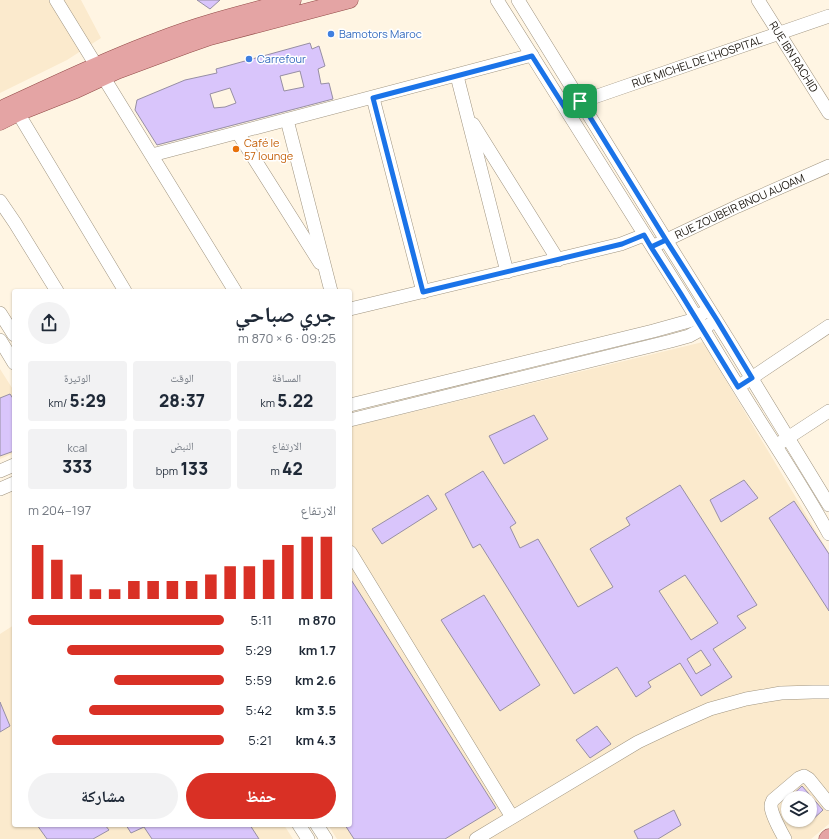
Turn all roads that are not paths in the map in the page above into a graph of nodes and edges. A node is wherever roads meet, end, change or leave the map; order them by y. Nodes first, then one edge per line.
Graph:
1 (56, 0) edge
2 (293, 0) edge
3 (350, 0) edge
4 (497, 0) edge
5 (518, 0) edge
6 (758, 0) edge
7 (829, 16) edge
8 (780, 34) junction
9 (532, 56) junction
10 (100, 72) junction
11 (457, 76) junction
12 (373, 98) junction
13 (580, 101) junction
14 (565, 108) junction
15 (0, 110) edge
16 (18, 113) junction
17 (466, 113) junction
18 (829, 113) edge
19 (288, 120) junction
20 (0, 122) edge
21 (238, 133) junction
22 (152, 155) junction
23 (829, 166) edge
24 (626, 175) junction
25 (612, 184) junction
26 (0, 201) edge
27 (666, 240) junction
28 (648, 241) junction
29 (558, 260) junction
30 (507, 272) junction
31 (327, 275) junction
32 (57, 289) edge
33 (125, 289) edge
34 (234, 289) edge
35 (330, 289) edge
36 (423, 292) junction
37 (352, 309) edge
38 (0, 313) edge
39 (714, 315) junction
40 (696, 317) junction
41 (829, 326) edge
42 (703, 329) junction
43 (12, 332) edge
44 (0, 340) edge
45 (12, 360) edge
46 (752, 378) junction
47 (738, 387) junction
48 (352, 405) edge
49 (829, 411) edge
50 (352, 420) edge
51 (788, 438) junction
52 (776, 446) junction
53 (12, 466) edge
54 (0, 471) edge
55 (12, 484) edge
56 (0, 489) edge
57 (829, 505) edge
58 (824, 513) edge
59 (829, 534) edge
60 (352, 555) edge
61 (829, 692) edge
62 (827, 798) edge
63 (512, 817) junction
64 (300, 827) edge
65 (318, 827) edge
66 (308, 839) edge
67 (326, 839) edge
68 (476, 839) edge
69 (785, 839) edge

1 - 10 street
2 - 10 main road
3 - 10 main road
4 - 9 street
5 - 13 street
6 - 8 street, RUE IBN RACHID
7 - 8 street, RUE MICHEL DE L'HOSPITAL
8 - 13 street, RUE MICHEL DE L'HOSPITAL
8 - 18 street, RUE IBN RACHID
9 - 11 street
9 - 14 street
10 - 15 main road
10 - 16 main road
10 - 22 street
11 - 12 street
11 - 17 street
12 - 19 street
12 - 36 street
13 - 14 street, RUE MICHEL DE L'HOSPITAL
13 - 24 street
14 - 25 street
16 - 20 main road
16 - 33 street
17 - 29 street
17 - 30 street
19 - 21 street
19 - 31 street
21 - 22 street
21 - 31 street
22 - 34 street
23 - 27 street, RUE ZOUBEIR BNOU AUOAM
24 - 25 street
24 - 27 street
25 - 28 street
26 - 32 street
27 - 28 street, RUE ZOUBEIR BNOU AUOAM
27 - 39 street
28 - 29 street, RUE ZOUBEIR BNOU AUOAM
28 - 40 street
29 - 30 street, RUE ZOUBEIR BNOU AUOAM
30 - 36 street, RUE ZOUBEIR BNOU AUOAM
31 - 35 street
36 - 37 street, RUE ZOUBEIR BNOU AUOAM
38 - 43 street
39 - 40 street
39 - 42 street
39 - 46 street
40 - 42 street
40 - 48 street
41 - 46 street
42 - 47 street
42 - 50 street
44 - 45 street
46 - 47 street
46 - 51 street
47 - 52 street
49 - 51 street
51 - 52 street
51 - 57 street
52 - 58 street
53 - 54 street
55 - 56 street
58 - 59 street
60 - 63 street
61 - 63 street
62 - 69 street
63 - 68 street
64 - 66 street
65 - 67 street

